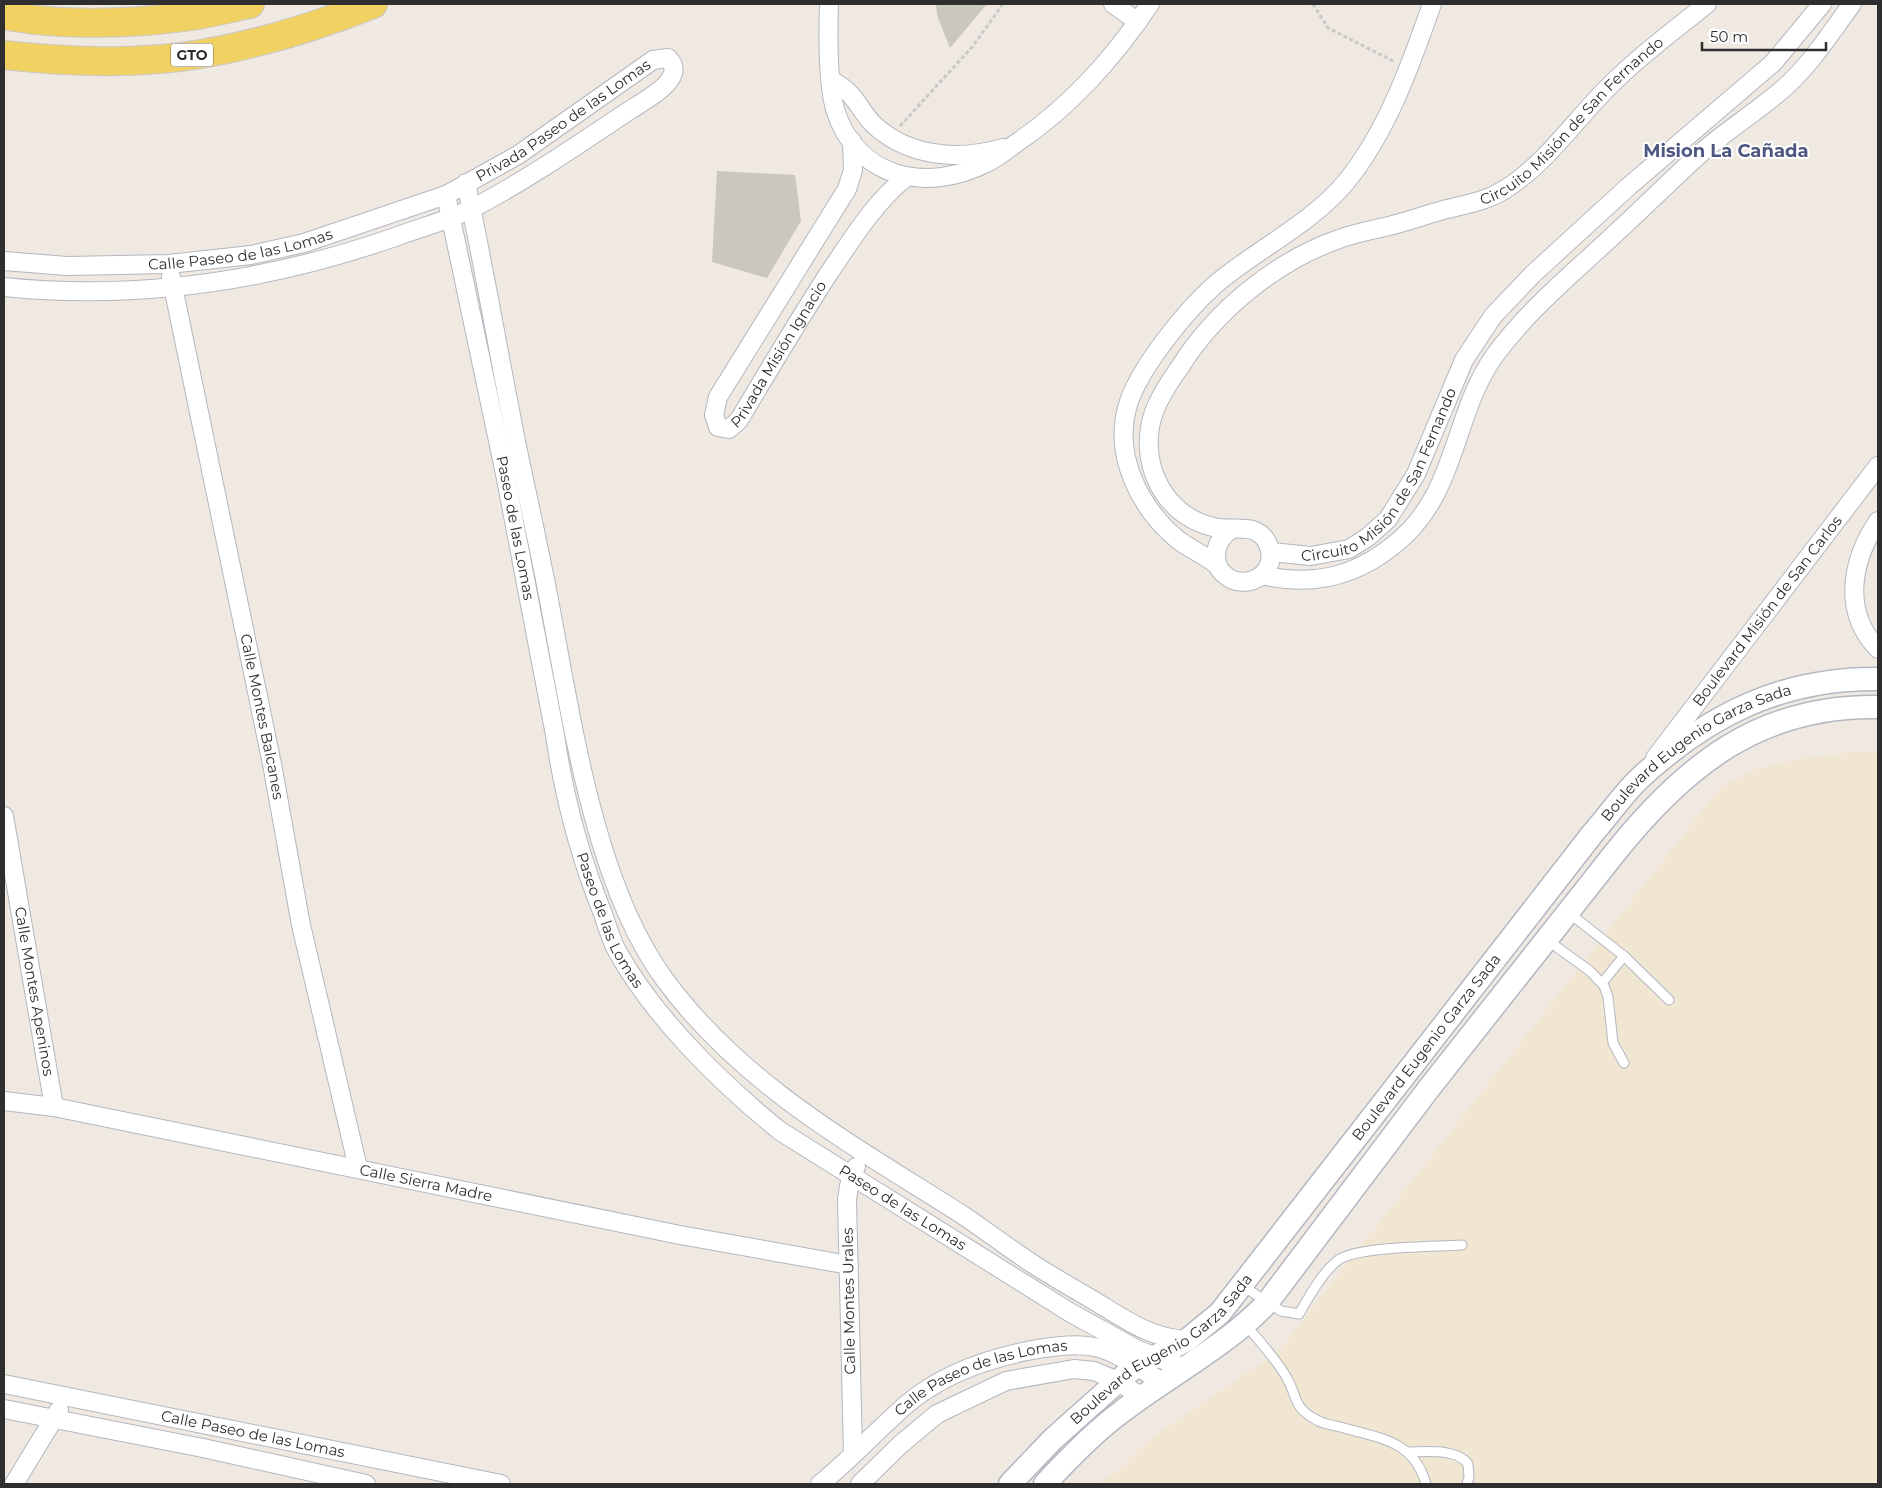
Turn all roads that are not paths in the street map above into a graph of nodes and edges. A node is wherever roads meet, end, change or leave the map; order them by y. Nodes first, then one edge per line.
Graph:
1 (216, 4) edge
2 (250, 4) edge
3 (373, 4) edge
4 (829, 4) edge
5 (1114, 4) edge
6 (1150, 4) edge
7 (1432, 4) edge
8 (1707, 4) edge
9 (1822, 4) edge
10 (1852, 4) edge
11 (4, 15) edge
12 (184, 17) junction
13 (1138, 22) junction
14 (4, 55) edge
15 (832, 80) junction
16 (852, 141) junction
17 (1012, 146) junction
18 (905, 178) junction
19 (466, 183) junction
20 (446, 195) junction
21 (472, 209) junction
22 (450, 217) junction
23 (4, 261) edge
24 (169, 264) junction
25 (4, 287) edge
26 (174, 288) junction
27 (1878, 466) edge
28 (1878, 521) edge
29 (1230, 530) junction
30 (1271, 552) junction
31 (1217, 564) junction
32 (1262, 575) junction
33 (1878, 649) edge
34 (1878, 679) edge
35 (1878, 707) edge
36 (575, 732) junction
37 (555, 735) junction
38 (1639, 780) junction
39 (4, 818) edge
40 (1569, 912) junction
41 (1547, 940) junction
42 (1624, 956) junction
43 (1602, 983) junction
44 (1669, 1000) dead end
45 (1624, 1063) dead end
46 (4, 1101) edge
47 (54, 1107) junction
48 (863, 1153) junction
49 (358, 1168) junction
50 (851, 1174) junction
51 (1462, 1245) dead end
52 (849, 1265) junction
53 (1242, 1285) junction
54 (1268, 1303) junction
55 (1246, 1325) junction
56 (1186, 1340) junction
57 (1000, 1356) junction
58 (1155, 1357) junction
59 (1185, 1368) junction
60 (1126, 1374) junction
61 (1288, 1380) junction
62 (1006, 1381) junction
63 (1163, 1382) junction
64 (4, 1384) edge
65 (1296, 1385) dead end
66 (66, 1396) junction
67 (1141, 1397) junction
68 (4, 1409) edge
69 (55, 1419) junction
70 (1408, 1452) junction
71 (853, 1453) junction
72 (357, 1483) edge
73 (14, 1484) edge
74 (501, 1484) edge
75 (820, 1484) edge
76 (860, 1484) edge
77 (1010, 1484) edge
78 (1045, 1484) edge
79 (1426, 1484) edge
80 (1467, 1484) edge

1 - 12 main road
2 - 12 main road
3 - 14 main road, GTO
4 - 15 street
5 - 13 street
6 - 13 street
7 - 31 street
8 - 29 street, Circuito Misión de San Fernando
9 - 30 street, Circuito Misión de San Fernando
10 - 32 street, Circuito Misión de San Fernando
11 - 12 main road
13 - 17 street
15 - 16 street
15 - 17 street
16 - 18 street
16 - 18 street, Privada Misión Ignacio
17 - 18 street
19 - 20 street, Calle Paseo de las Lomas
19 - 21 street, Paseo de las Lomas
19 - 21 street, Privada Paseo de las Lomas
20 - 22 street, Paseo de las Lomas
20 - 24 street, Calle Paseo de las Lomas
21 - 22 street, Calle Paseo de las Lomas
21 - 36 street, Paseo de las Lomas
22 - 26 street, Calle Paseo de las Lomas
22 - 37 street, Paseo de las Lomas
23 - 24 street, Calle Paseo de las Lomas
24 - 26 street, Calle Montes Balcanes
25 - 26 street, Calle Paseo de las Lomas
26 - 49 street, Calle Montes Balcanes
27 - 38 street, Boulevard Misión de San Carlos
28 - 33 street
29 - 30 street, Circuito Misión de San Fernando
29 - 31 street
30 - 32 street
31 - 32 street
34 - 38 street, Boulevard Eugenio Garza Sada
35 - 40 street, Boulevard Eugenio Garza Sada
36 - 37 street
36 - 48 street, Paseo de las Lomas
37 - 50 street, Paseo de las Lomas
38 - 53 street, Boulevard Eugenio Garza Sada
39 - 47 street, Calle Montes Apeninos
40 - 41 street, Boulevard Eugenio Garza Sada
40 - 42 lane
41 - 43 lane
41 - 54 street, Boulevard Eugenio Garza Sada
42 - 43 lane
42 - 44 lane
43 - 45 lane
46 - 47 street, Calle Sierra Madre
47 - 49 street, Calle Sierra Madre
48 - 50 street, Calle Montes Urales
48 - 56 street, Paseo de las Lomas
49 - 52 street, Calle Sierra Madre
50 - 52 street, Calle Montes Urales
50 - 58 street, Paseo de las Lomas
51 - 54 lane
52 - 71 street, Calle Montes Urales
53 - 54 lane
53 - 56 street, Boulevard Eugenio Garza Sada
54 - 55 street, Boulevard Eugenio Garza Sada
55 - 59 street, Boulevard Eugenio Garza Sada
55 - 61 lane
56 - 58 street, Boulevard Eugenio Garza Sada
57 - 60 street, Calle Paseo de las Lomas
57 - 62 street
57 - 71 street, Calle Paseo de las Lomas
58 - 59 street, Paseo de las Lomas
58 - 60 street, Boulevard Eugenio Garza Sada
59 - 63 street, Boulevard Eugenio Garza Sada
60 - 62 street, Calle Paseo de las Lomas
60 - 63 street, Calle Paseo de las Lomas
60 - 67 street, Calle Paseo de las Lomas
60 - 77 street, Boulevard Eugenio Garza Sada
61 - 65 lane
61 - 70 lane
62 - 76 street, Calle Paseo de las Lomas
63 - 67 street, Boulevard Eugenio Garza Sada
64 - 66 street, Calle Paseo de las Lomas
66 - 69 street
66 - 74 street, Calle Paseo de las Lomas
67 - 78 street, Boulevard Eugenio Garza Sada
68 - 69 street, Calle Paseo de las Lomas
69 - 72 street, Calle Paseo de las Lomas
69 - 73 street
70 - 79 lane
70 - 80 lane
71 - 75 street, Calle Paseo de las Lomas

